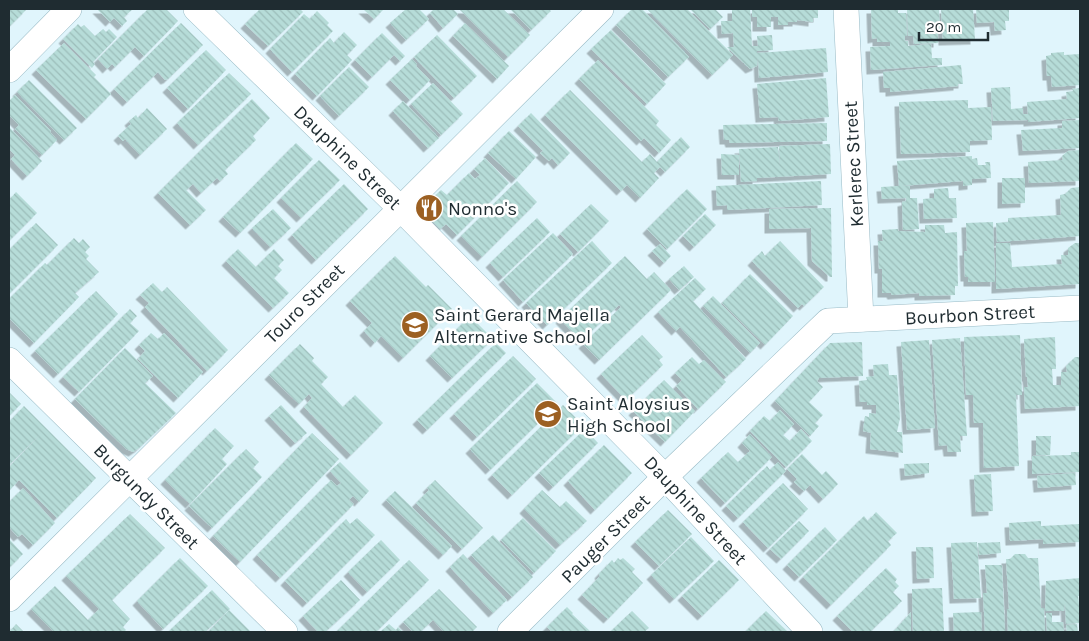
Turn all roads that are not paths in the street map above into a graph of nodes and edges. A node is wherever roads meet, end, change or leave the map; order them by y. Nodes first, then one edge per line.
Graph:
1 (69, 9) edge
2 (196, 9) edge
3 (601, 9) edge
4 (846, 9) edge
5 (9, 70) edge
6 (400, 208) junction
7 (1080, 308) edge
8 (860, 319) junction
9 (9, 360) edge
10 (129, 477) junction
11 (665, 477) junction
12 (9, 599) edge
13 (285, 632) edge
14 (510, 632) edge
15 (810, 632) edge

1 - 5 street
2 - 6 street, Dauphine Street
3 - 6 street, Touro Street
4 - 8 street, Kerlerec Street
6 - 10 street, Touro Street
6 - 11 street, Dauphine Street
7 - 8 street, Bourbon Street
8 - 11 street, Pauger Street
9 - 10 street, Burgundy Street
10 - 12 street, Touro Street
10 - 13 street, Burgundy Street
11 - 14 street, Pauger Street
11 - 15 street, Dauphine Street

